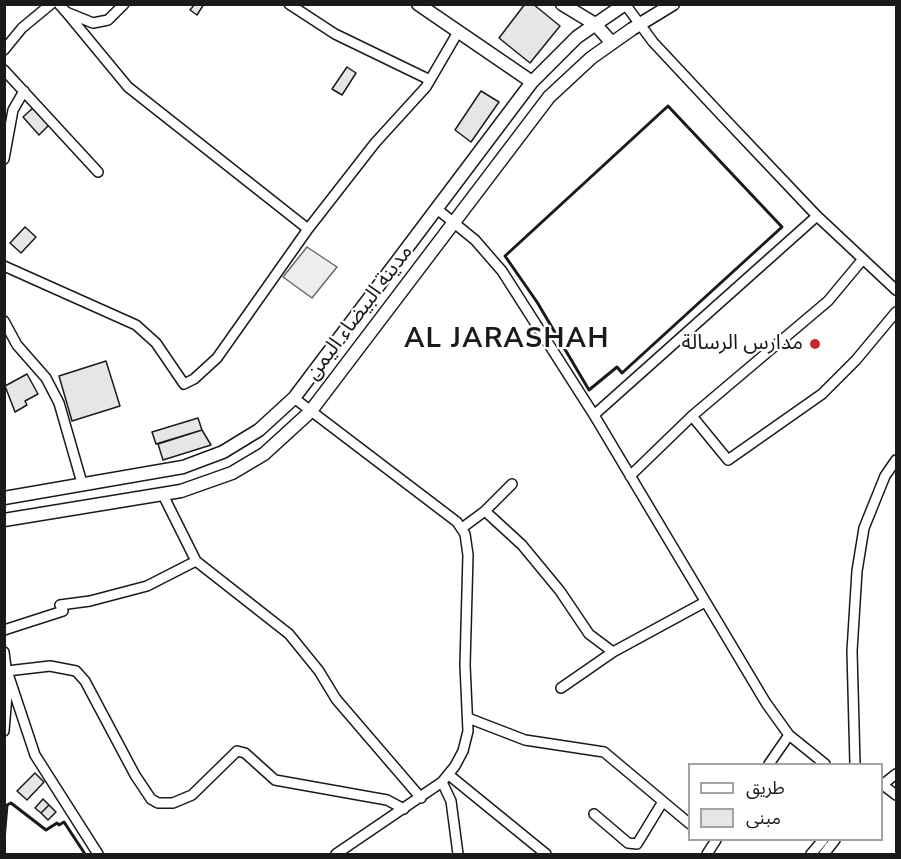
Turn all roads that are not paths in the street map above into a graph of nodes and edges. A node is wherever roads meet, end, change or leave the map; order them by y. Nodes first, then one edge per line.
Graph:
1 (51, 4) edge
2 (124, 4) edge
3 (289, 4) edge
4 (418, 4) edge
5 (562, 4) edge
6 (625, 4) edge
7 (673, 4) edge
8 (62, 8) edge
9 (595, 24) junction
10 (639, 24) junction
11 (458, 32) junction
12 (612, 43) junction
13 (5, 50) edge
14 (4, 70) edge
15 (430, 80) junction
16 (532, 82) junction
17 (24, 92) junction
18 (4, 159) edge
19 (98, 172) dead end
20 (437, 209) junction
21 (817, 216) junction
22 (453, 221) junction
23 (308, 229) junction
24 (863, 259) junction
25 (4, 266) edge
26 (897, 290) edge
27 (897, 312) edge
28 (4, 321) edge
29 (294, 398) junction
30 (310, 412) junction
31 (594, 415) junction
32 (692, 416) junction
33 (897, 460) edge
34 (630, 476) junction
35 (82, 483) junction
36 (512, 484) dead end
37 (163, 495) junction
38 (4, 498) edge
39 (485, 510) junction
40 (4, 520) edge
41 (462, 528) junction
42 (196, 561) junction
43 (705, 602) junction
44 (4, 630) edge
45 (4, 652) edge
46 (613, 652) junction
47 (7, 670) junction
48 (561, 688) dead end
49 (468, 718) junction
50 (4, 731) edge
51 (789, 735) junction
52 (770, 763) edge
53 (823, 763) edge
54 (855, 763) edge
55 (897, 774) edge
56 (445, 778) junction
57 (883, 784) edge
58 (883, 786) edge
59 (897, 795) edge
60 (421, 798) junction
61 (662, 803) junction
62 (404, 809) junction
63 (594, 814) dead end
64 (688, 822) edge
65 (713, 841) edge
66 (822, 841) edge
67 (834, 841) edge
68 (98, 855) edge
69 (336, 855) edge
70 (458, 855) edge
71 (546, 855) edge
72 (707, 855) edge
73 (812, 855) edge
74 (824, 855) edge

1 - 13 street
2 - 8 street
3 - 15 street
4 - 11 main road
5 - 9 main road
6 - 9 main road, مدينة البيضاء اليمن
6 - 10 street
7 - 10 main road, مدينة البيضاء اليمن
8 - 23 street
9 - 12 main road
9 - 16 main road, مدينة البيضاء اليمن
10 - 12 main road, مدينة البيضاء اليمن
10 - 21 street
11 - 15 street
11 - 16 main road
12 - 22 main road, مدينة البيضاء اليمن
14 - 17 street
15 - 23 street
16 - 20 main road, مدينة البيضاء اليمن
17 - 18 street
17 - 19 street
20 - 22 street
20 - 29 main road, مدينة البيضاء اليمن
21 - 24 street
21 - 31 street
22 - 30 main road, مدينة البيضاء اليمن
22 - 31 street
23 - 25 street
24 - 26 street
24 - 32 street
27 - 32 street
28 - 35 street
29 - 30 street
29 - 35 main road, مدينة البيضاء اليمن
30 - 37 main road, مدينة البيضاء اليمن
30 - 41 street
31 - 34 street
32 - 34 street
33 - 54 street
34 - 43 street
35 - 38 main road, مدينة البيضاء اليمن
36 - 39 street
37 - 40 main road, مدينة البيضاء اليمن
37 - 42 street
39 - 41 street
39 - 46 street
41 - 49 street
42 - 44 street
42 - 60 street
43 - 46 street
43 - 51 street
45 - 47 street
46 - 48 street
47 - 50 street
47 - 62 street
47 - 68 street
49 - 56 street
49 - 61 street
51 - 52 street
51 - 53 street
55 - 57 street
56 - 60 street
56 - 70 street
56 - 71 street
58 - 59 street
60 - 62 street
61 - 63 street
61 - 64 street
62 - 69 street
65 - 72 street
66 - 73 street
67 - 74 street

